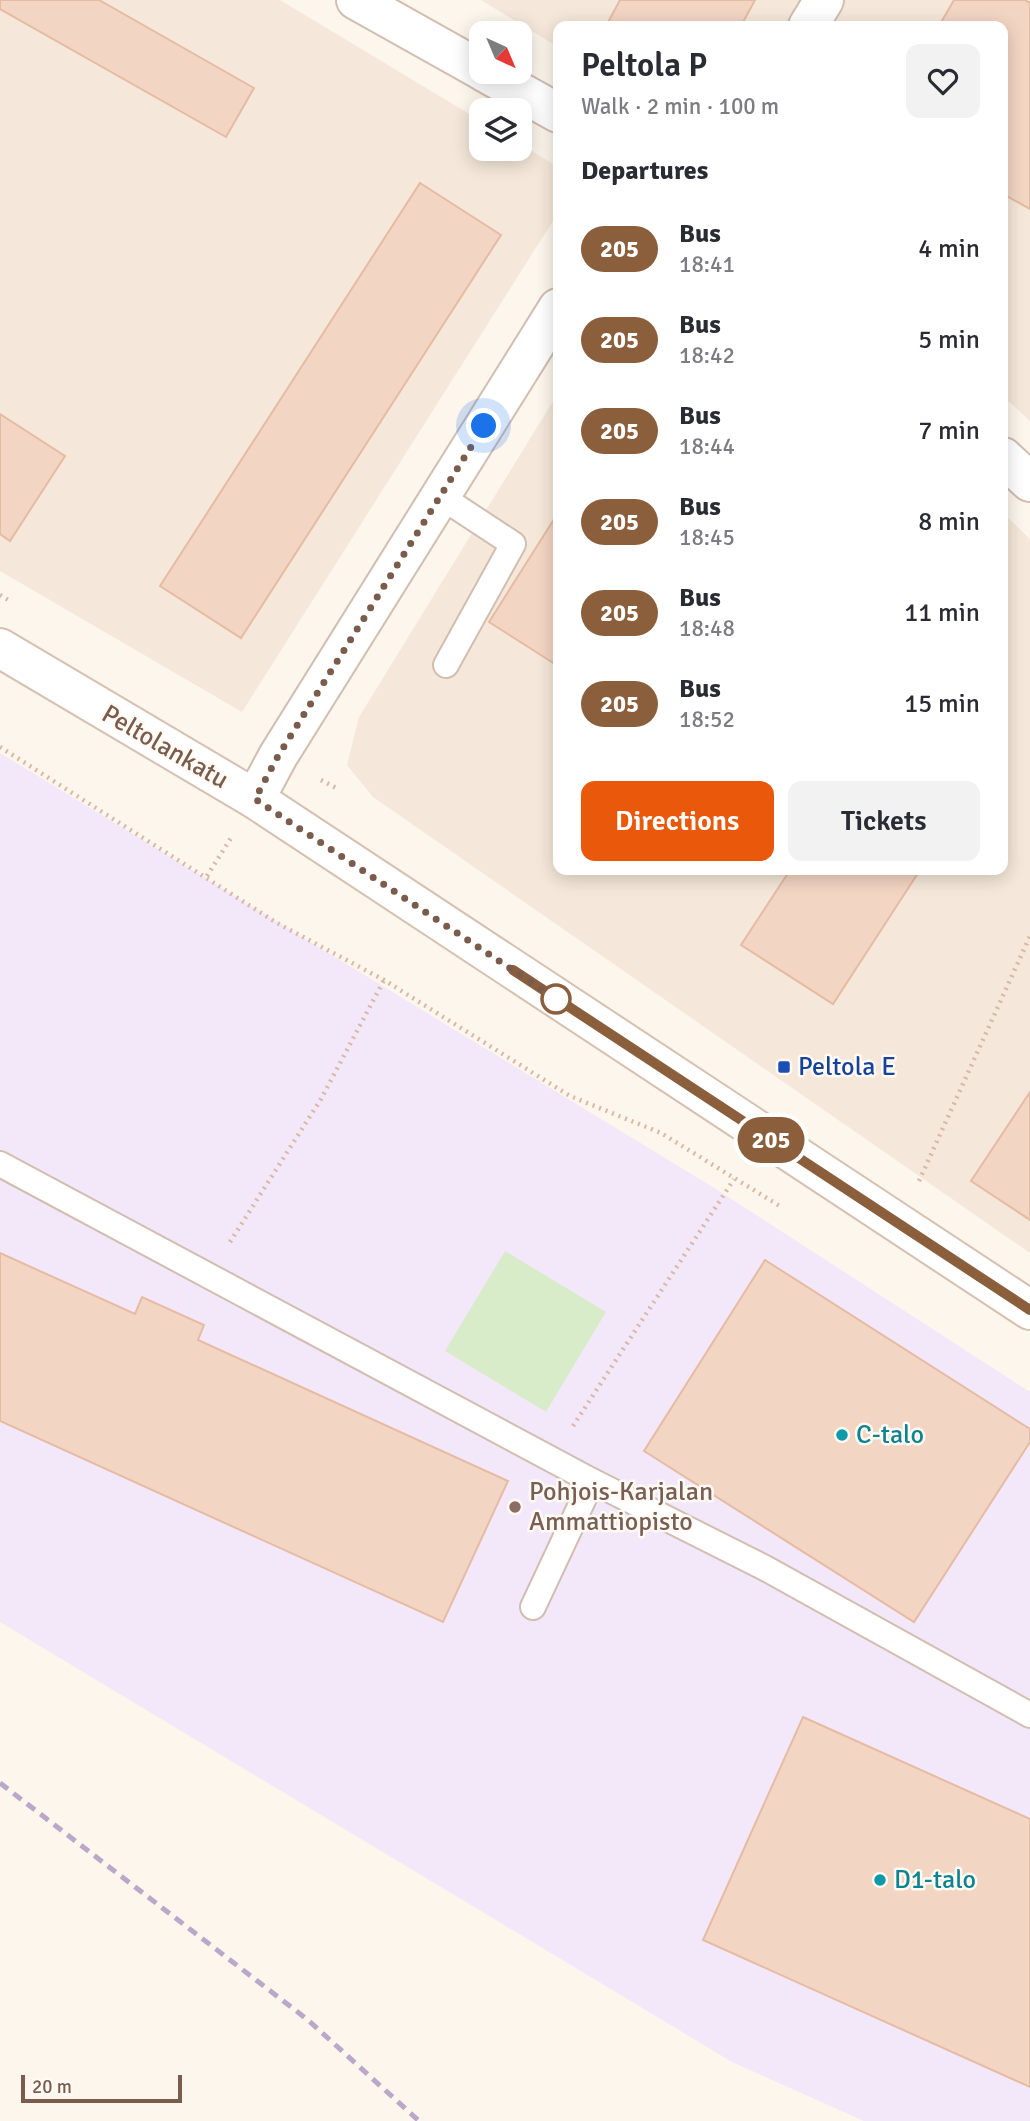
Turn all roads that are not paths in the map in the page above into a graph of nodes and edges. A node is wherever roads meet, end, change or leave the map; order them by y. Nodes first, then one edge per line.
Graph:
1 (356, 0) edge
2 (824, 0) edge
3 (811, 21) edge
4 (469, 63) edge
5 (506, 84) edge
6 (553, 110) edge
7 (553, 316) edge
8 (1008, 462) edge
9 (1030, 482) edge
10 (440, 496) junction
11 (0, 648) edge
12 (446, 665) dead end
13 (255, 799) junction
14 (0, 1164) edge
15 (1030, 1310) edge
16 (592, 1481) junction
17 (533, 1607) dead end
18 (1030, 1715) edge

1 - 4 street
2 - 3 street
5 - 6 street
7 - 10 street
8 - 9 street
10 - 12 lane
10 - 13 street
11 - 13 street, Peltolankatu
13 - 15 street, Peltolankatu
14 - 16 lane
16 - 17 lane
16 - 18 lane

